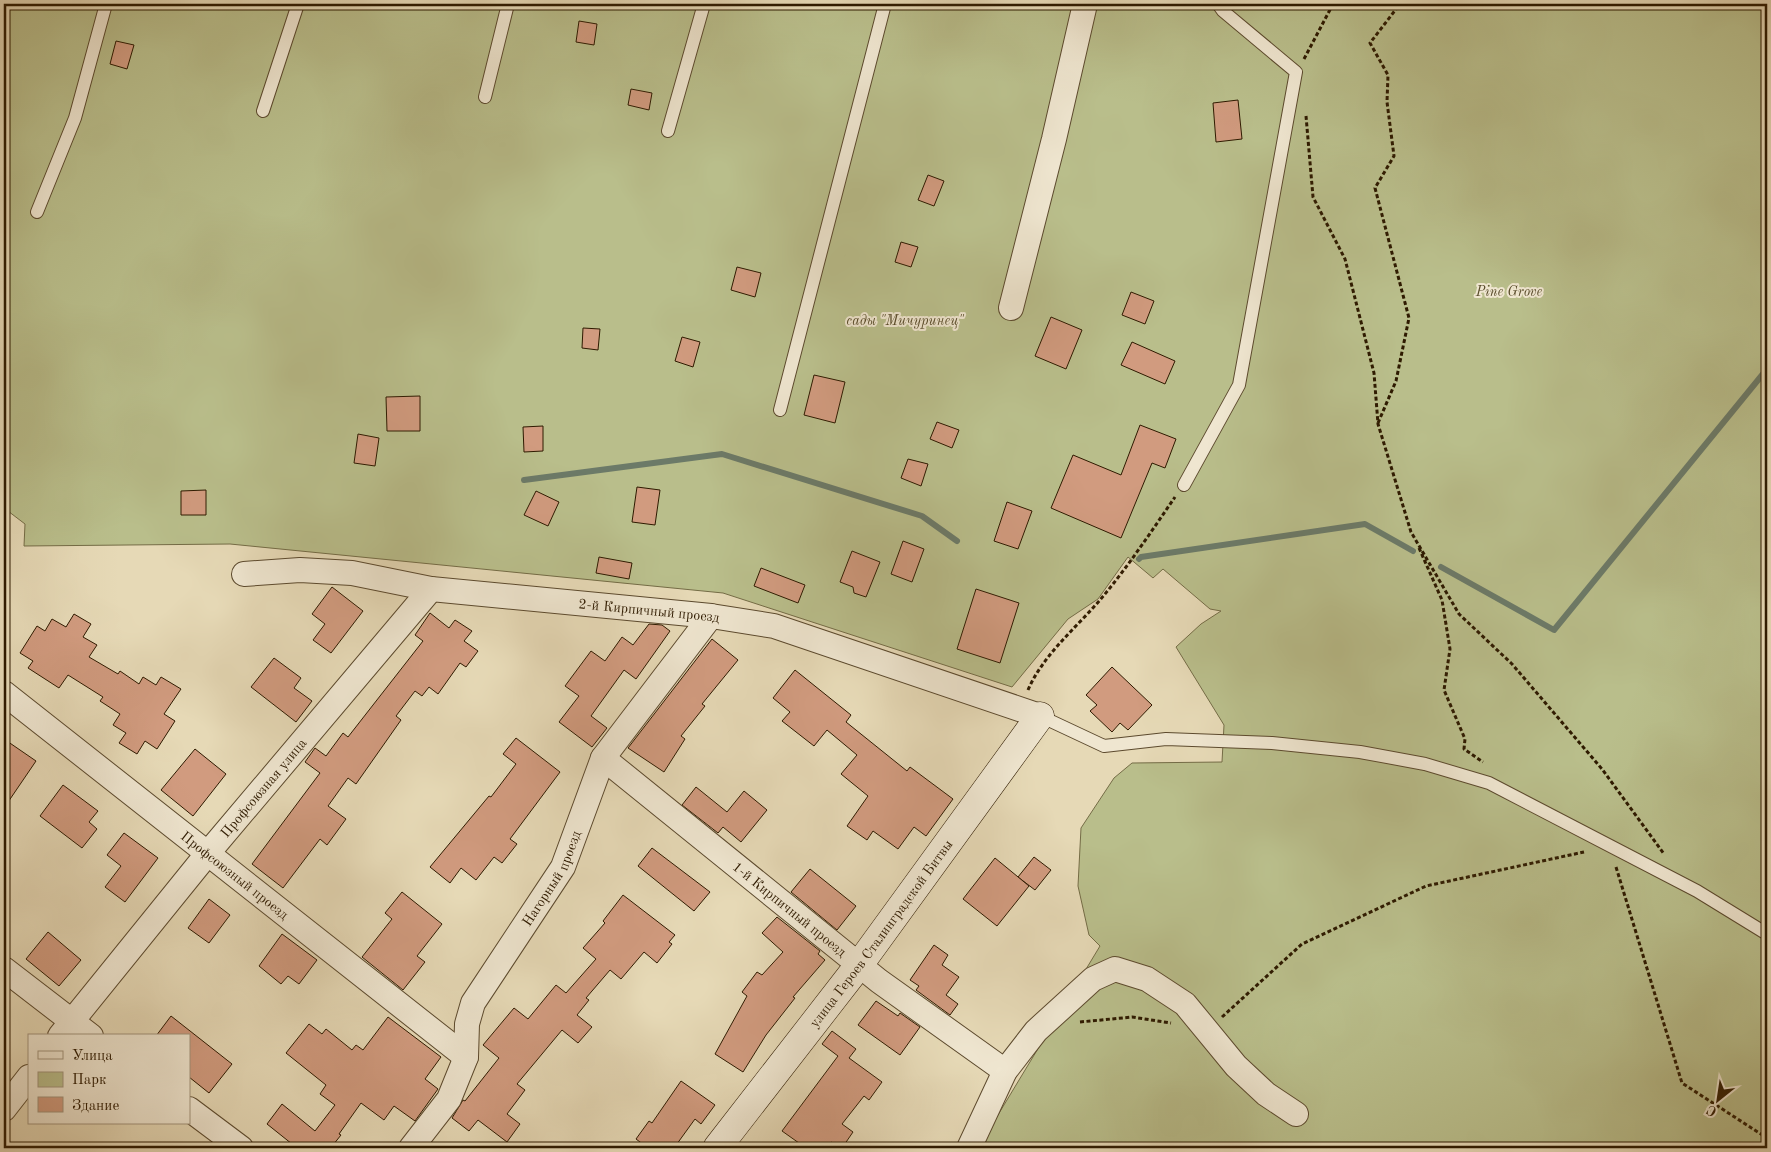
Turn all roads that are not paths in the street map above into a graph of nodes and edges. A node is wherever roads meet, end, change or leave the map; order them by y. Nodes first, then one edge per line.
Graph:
1 (106, 4) edge
2 (298, 4) edge
3 (508, 4) edge
4 (704, 4) edge
5 (885, 4) edge
6 (1085, 4) edge
7 (1218, 4) edge
8 (485, 97) dead end
9 (263, 111) dead end
10 (668, 131) dead end
11 (37, 212) dead end
12 (1011, 308) dead end
13 (780, 410) dead end
14 (1184, 485) road end
15 (244, 574) dead end
16 (431, 589) junction
17 (711, 616) junction
18 (4, 693) edge
19 (1034, 705) junction
20 (603, 758) junction
21 (208, 853) junction
22 (1767, 934) edge
23 (859, 965) junction
24 (4, 969) edge
25 (66, 1028) edge
26 (85, 1034) edge
27 (466, 1057) junction
28 (1005, 1071) junction
29 (28, 1078) edge
30 (4, 1109) edge
31 (190, 1110) edge
32 (1296, 1114) dead end
33 (241, 1148) edge
34 (411, 1148) edge
35 (717, 1148) edge
36 (969, 1148) edge

1 - 11 lane
2 - 9 lane
3 - 8 lane
4 - 10 lane
5 - 13 lane
6 - 12 street
7 - 14 lane
15 - 16 street, 2-й Кирпичный проезд
16 - 17 street, 2-й Кирпичный проезд
16 - 21 street, Профсоюзная улица
17 - 19 street, 2-й Кирпичный проезд
17 - 20 street, Нагорный проезд
18 - 21 street, Профсоюзный проезд
19 - 22 lane
19 - 23 street, улица Героев Сталинградской Битвы
20 - 23 street, 1-й Кирпичный проезд
20 - 27 street, Нагорный проезд
21 - 25 street, Профсоюзная улица
21 - 27 street, Профсоюзный проезд
23 - 28 street, 1-й Кирпичный проезд
23 - 35 street, улица Героев Сталинградской Битвы
24 - 25 street
25 - 26 street
27 - 34 street, Нагорный проезд
28 - 32 street
28 - 36 street
29 - 30 street
31 - 33 street

